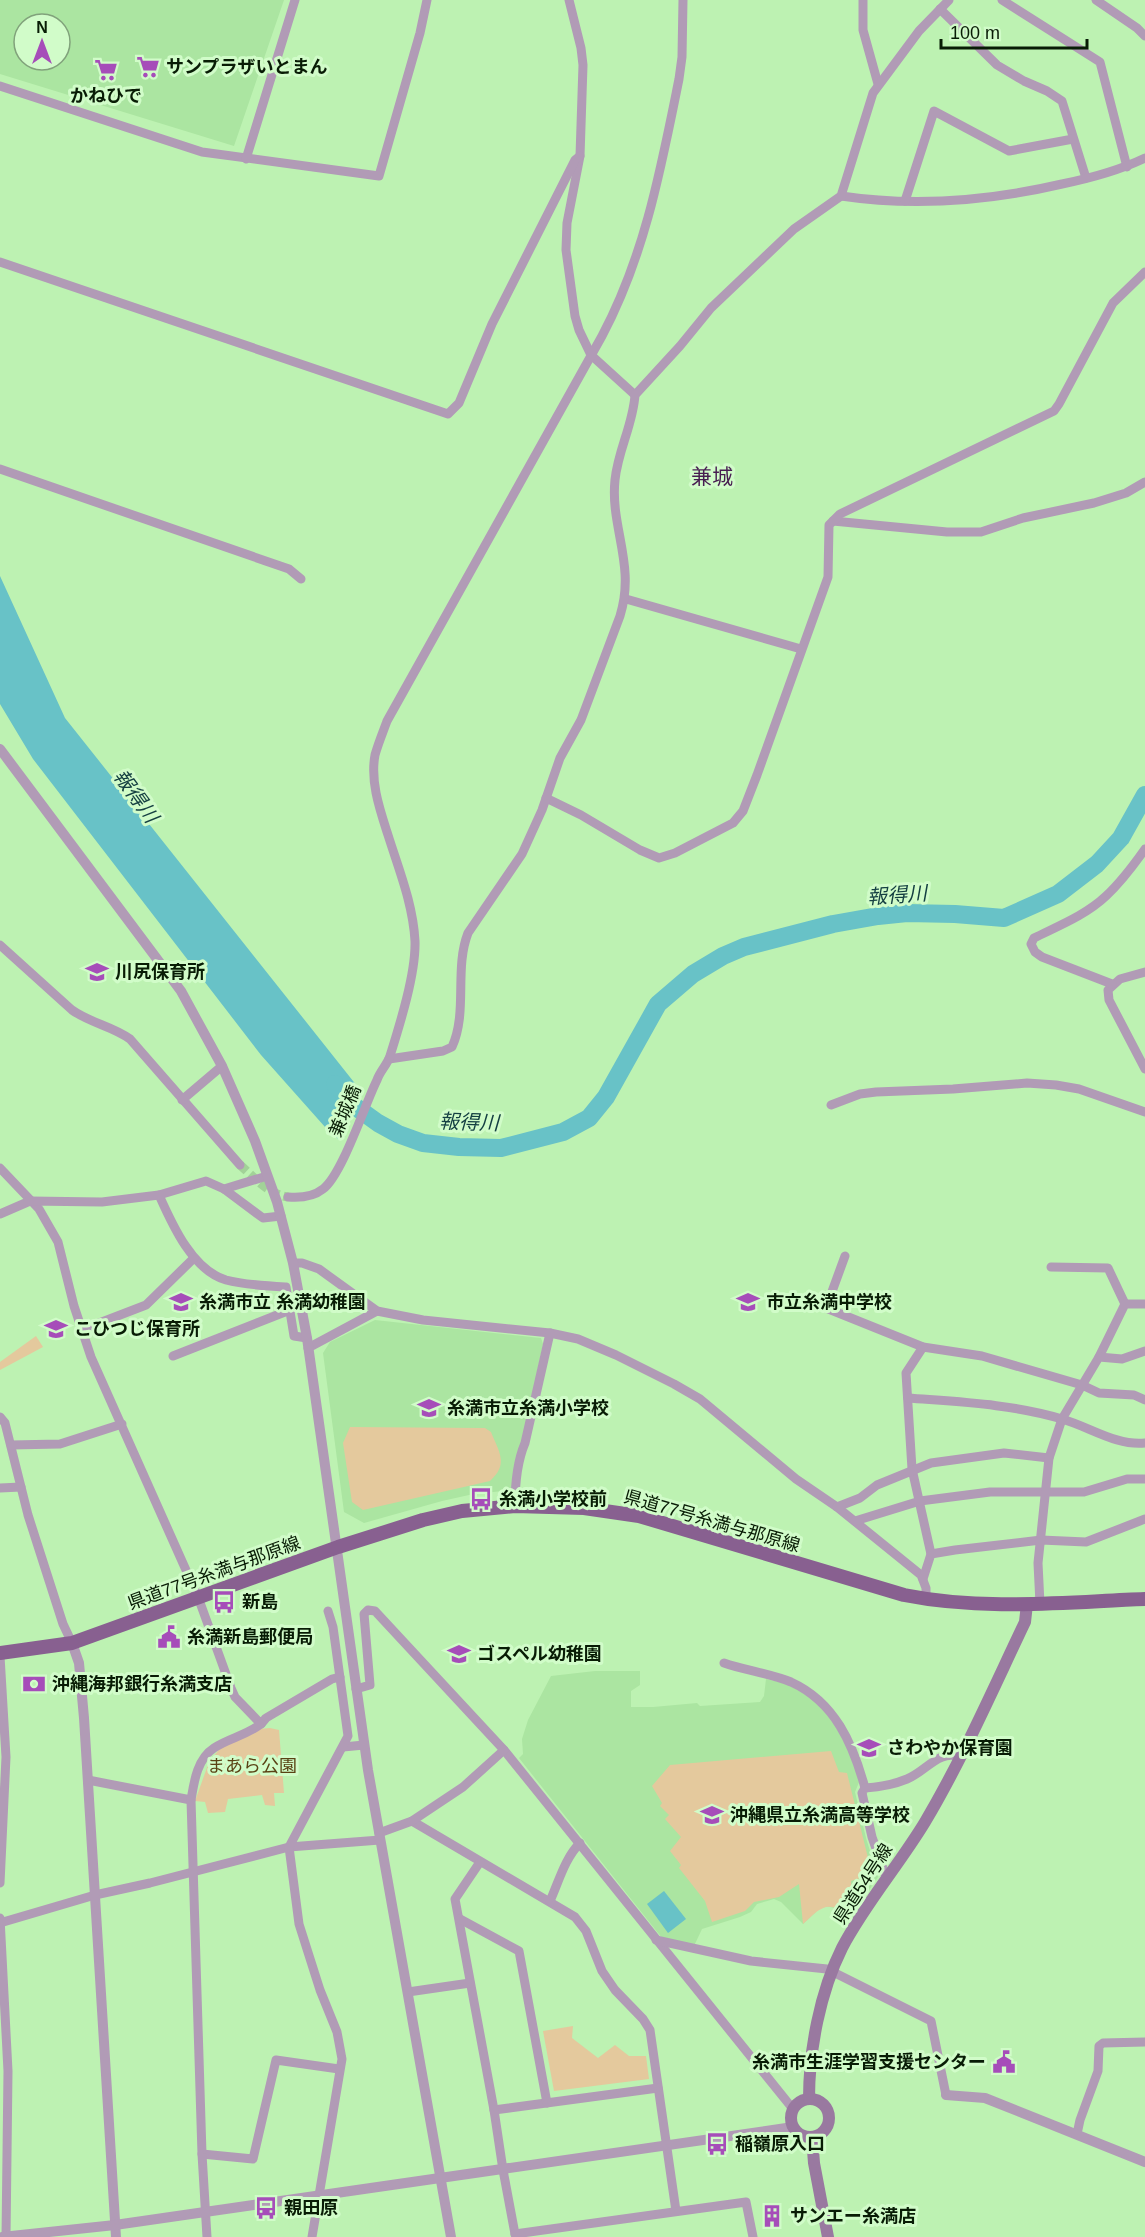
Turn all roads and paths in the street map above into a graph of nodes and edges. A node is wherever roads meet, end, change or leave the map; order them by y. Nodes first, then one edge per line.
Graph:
1 (295, 0) edge
2 (427, 0) edge
3 (569, 0) edge
4 (683, 0) edge
5 (863, 0) edge
6 (949, 0) edge
7 (1002, 0) edge
8 (1095, 0) edge
9 (940, 9) junction
10 (1145, 36) edge
11 (878, 84) junction
12 (0, 86) edge
13 (1073, 139) junction
14 (580, 156) junction
15 (1145, 158) edge
16 (246, 159) junction
17 (1127, 167) junction
18 (1086, 178) junction
19 (841, 196) junction
20 (905, 201) junction
21 (0, 262) edge
22 (1145, 272) edge
23 (591, 355) junction
24 (634, 395) junction
25 (0, 469) edge
26 (1145, 482) edge
27 (833, 521) junction
28 (301, 579) dead end
29 (626, 599) junction
30 (801, 649) junction
31 (0, 748) edge
32 (546, 798) junction
33 (1145, 849) edge
34 (0, 945) edge
35 (1145, 972) edge
36 (1112, 984) junction
37 (389, 1059) junction
38 (222, 1066) junction
39 (1145, 1069) edge
40 (182, 1100) junction
41 (831, 1105) dead end
42 (1145, 1112) edge
43 (240, 1165) tunnel mouth
44 (0, 1168) edge
45 (267, 1176) junction
46 (224, 1189) junction
47 (159, 1195) junction
48 (288, 1197) tunnel mouth
49 (30, 1201) junction
50 (0, 1214) edge
51 (281, 1216) junction
52 (845, 1256) dead end
53 (194, 1258) junction
54 (293, 1263) junction
55 (1051, 1267) dead end
56 (1125, 1304) junction
57 (1145, 1304) edge
58 (291, 1310) junction
59 (377, 1311) junction
60 (81, 1329) junction
61 (550, 1333) junction
62 (308, 1343) junction
63 (923, 1347) junction
64 (1145, 1350) edge
65 (173, 1356) dead end
66 (1099, 1357) junction
67 (1082, 1385) junction
68 (908, 1398) junction
69 (1145, 1400) edge
70 (0, 1417) edge
71 (1062, 1419) junction
72 (122, 1424) junction
73 (1145, 1443) edge
74 (11, 1444) junction
75 (1049, 1458) junction
76 (912, 1469) junction
77 (1145, 1479) edge
78 (21, 1487) junction
79 (0, 1488) edge
80 (1045, 1491) junction
81 (920, 1501) junction
82 (515, 1506) junction
83 (837, 1507) junction
84 (1145, 1519) edge
85 (855, 1521) junction
86 (1041, 1540) junction
87 (338, 1547) junction
88 (931, 1554) junction
89 (923, 1579) junction
90 (198, 1597) junction
91 (926, 1599) junction
92 (1145, 1599) edge
93 (1033, 1604) junction
94 (328, 1611) dead end
95 (72, 1643) junction
96 (0, 1654) edge
97 (724, 1664) dead end
98 (340, 1677) junction
99 (356, 1689) junction
100 (261, 1724) junction
101 (3, 1729) edge
102 (364, 1745) junction
103 (343, 1747) junction
104 (504, 1750) junction
105 (961, 1757) junction
106 (88, 1780) junction
107 (2, 1785) edge
108 (865, 1788) junction
109 (191, 1800) junction
110 (412, 1821) junction
111 (380, 1837) junction
112 (580, 1843) junction
113 (289, 1846) junction
114 (480, 1862) junction
115 (193, 1872) junction
116 (887, 1880) junction
117 (0, 1883) edge
118 (95, 1895) junction
119 (550, 1901) junction
120 (0, 1918) edge
121 (460, 1919) junction
122 (0, 1922) edge
123 (656, 1940) junction
124 (832, 1971) junction
125 (470, 1983) junction
126 (408, 1992) junction
127 (1145, 2042) edge
128 (339, 2069) junction
129 (4, 2071) edge
130 (658, 2088) junction
131 (946, 2095) joint
132 (809, 2099) junction
133 (547, 2103) junction
134 (793, 2109) junction
135 (494, 2110) junction
136 (793, 2127) junction
137 (1077, 2134) junction
138 (812, 2137) junction
139 (666, 2146) junction
140 (202, 2154) junction
141 (1145, 2162) edge
142 (503, 2170) junction
143 (441, 2179) junction
144 (318, 2195) junction
145 (206, 2211) junction
146 (676, 2211) junction
147 (4, 2220) edge
148 (115, 2225) junction
149 (58, 2234) edge
150 (516, 2236) edge
151 (5, 2237) edge
152 (116, 2237) edge
153 (207, 2237) edge
154 (312, 2237) edge
155 (451, 2237) edge
156 (753, 2237) edge
157 (828, 2237) edge

1 - 16 street
2 - 16 street
3 - 14 street
4 - 23 street, 兼城橋
5 - 11 street
6 - 9 street
7 - 17 street
8 - 10 street
9 - 11 street
9 - 13 street
11 - 19 street
12 - 16 street
13 - 18 street
13 - 20 street
14 - 21 street
14 - 23 street
15 - 17 street
17 - 18 street
18 - 20 street
19 - 20 street
19 - 24 street
22 - 27 street
23 - 24 street
23 - 37 street, 兼城橋
24 - 29 street
25 - 28 street
26 - 27 street
27 - 30 street
29 - 30 street
29 - 32 street
30 - 32 street
31 - 38 street
32 - 37 street
33 - 36 street
34 - 40 street
35 - 36 street
36 - 39 street
37 - 48 street, 兼城橋
38 - 40 street
38 - 45 street
40 - 43 street
41 - 42 street
44 - 49 street
45 - 46 street
45 - 51 street
46 - 47 street
46 - 51 street
47 - 49 street
47 - 53 street
49 - 50 street
49 - 60 street
51 - 54 street
52 - 63 street
53 - 58 street
53 - 60 street
54 - 59 street
54 - 62 street
55 - 56 street
56 - 57 street
56 - 66 street
58 - 62 street
58 - 65 street
59 - 61 street
59 - 62 street
60 - 72 street
61 - 82 street
61 - 83 street
62 - 87 street
63 - 67 street
63 - 68 street
64 - 66 street
66 - 67 street
67 - 69 street
67 - 71 street
68 - 71 street
68 - 76 street
70 - 74 street
71 - 73 street
71 - 75 street
72 - 74 street
72 - 90 street
74 - 78 street
75 - 76 street
75 - 80 street
76 - 81 street
76 - 83 street
77 - 80 street
78 - 79 street
78 - 95 street
80 - 81 street
80 - 86 street
81 - 85 street
81 - 88 street
82 - 87 main road, 県道77号糸満与那原線
82 - 91 main road, 県道77号糸満与那原線
83 - 85 street
84 - 86 street
85 - 89 street
86 - 88 street
86 - 93 street
87 - 90 main road, 県道77号糸満与那原線
87 - 99 street
88 - 89 street
89 - 91 street
90 - 95 main road, 県道77号糸満与那原線
90 - 100 street
91 - 93 main road, 県道77号糸満与那原線
92 - 93 main road, 県道77号糸満与那原線
93 - 105 main road, 県道54号線
94 - 98 street
95 - 96 main road, 県道77号糸満与那原線
95 - 106 street
96 - 101 street
97 - 108 street
98 - 100 street
98 - 103 street
99 - 102 street
99 - 104 street
100 - 109 street
101 - 107 street
102 - 103 street
102 - 111 street
103 - 113 street
104 - 110 street
104 - 112 street
105 - 108 street
105 - 116 main road, 県道54号線
106 - 109 street
106 - 118 street
107 - 117 street
108 - 116 street
109 - 115 street
110 - 111 street
110 - 114 street
111 - 113 street
111 - 126 street
112 - 119 street
112 - 123 street
113 - 115 street
113 - 128 street
114 - 119 street
114 - 121 street
115 - 118 street
115 - 140 street
116 - 124 main road, 県道54号線
118 - 122 street
118 - 148 street
119 - 130 street
120 - 122 street
121 - 125 street
121 - 133 street
122 - 129 street
123 - 124 street
123 - 134 street
124 - 131 street
124 - 132 main road, 県道54号線
125 - 126 street
125 - 135 street
126 - 143 street
127 - 137 street
128 - 140 street
128 - 144 street
129 - 147 street
130 - 133 street
130 - 139 street
131 - 137 street
132 - 134 main road
132 - 138 main road
133 - 135 street
134 - 136 main road
135 - 142 street
136 - 138 main road
136 - 139 street
137 - 141 street
138 - 157 main road
139 - 142 street
139 - 146 street
140 - 145 street
142 - 143 street
142 - 150 street
143 - 144 street
143 - 155 street
144 - 145 street
144 - 154 street
145 - 148 street
145 - 153 street
146 - 150 street
146 - 156 street
147 - 151 street
148 - 149 street
148 - 152 street
149 - 151 street

